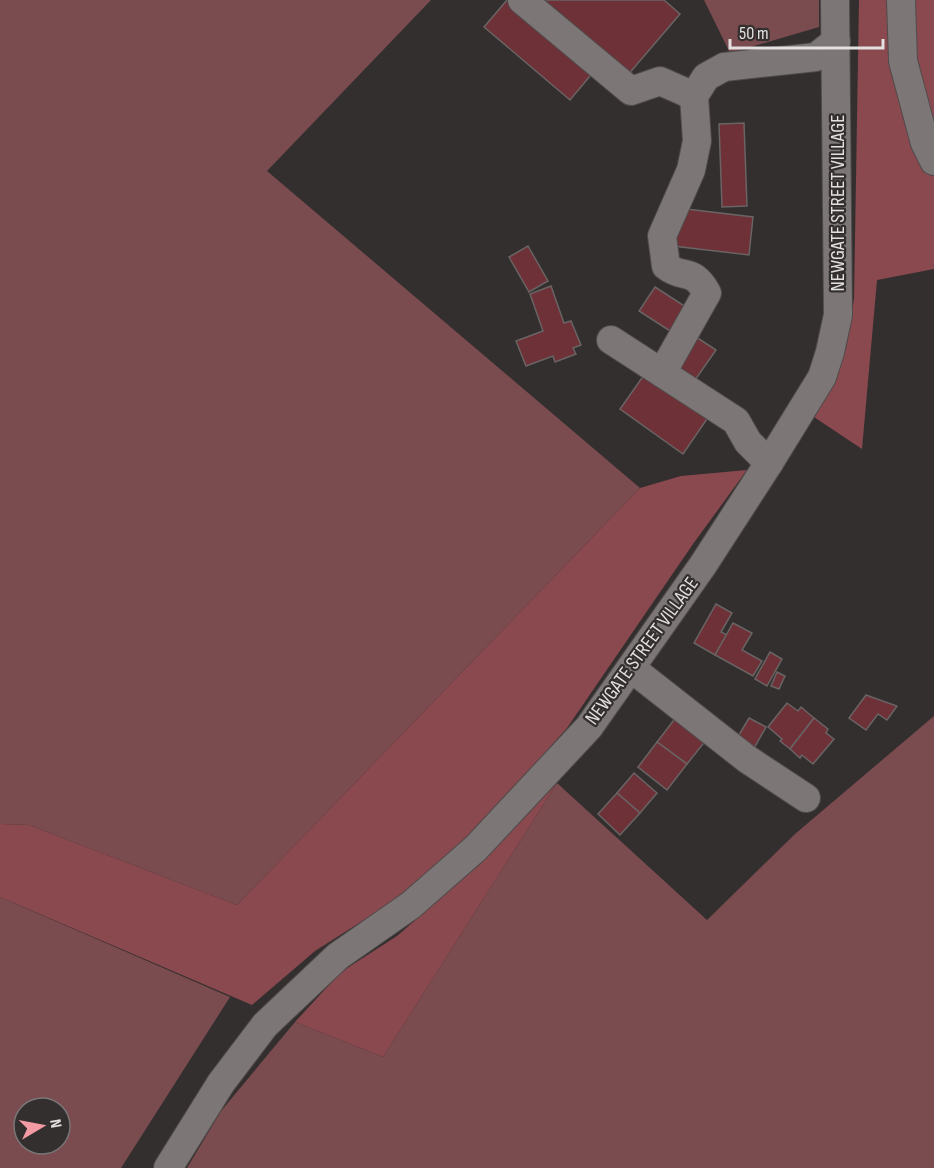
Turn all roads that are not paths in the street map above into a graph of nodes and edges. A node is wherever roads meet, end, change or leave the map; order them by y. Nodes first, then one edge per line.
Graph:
1 (522, 0) edge
2 (835, 0) edge
3 (901, 0) edge
4 (836, 41) junction
5 (694, 96) junction
6 (934, 161) edge
7 (611, 340) dead end
8 (662, 373) junction
9 (770, 463) junction
10 (632, 668) junction
11 (806, 798) dead end
12 (168, 1168) edge

1 - 5 street
2 - 4 street, NEWGATE STREET VILLAGE
3 - 6 street
4 - 5 street
4 - 9 street, NEWGATE STREET VILLAGE
5 - 8 street
7 - 8 street
8 - 9 street
9 - 10 street, NEWGATE STREET VILLAGE
10 - 11 street
10 - 12 street, NEWGATE STREET VILLAGE

